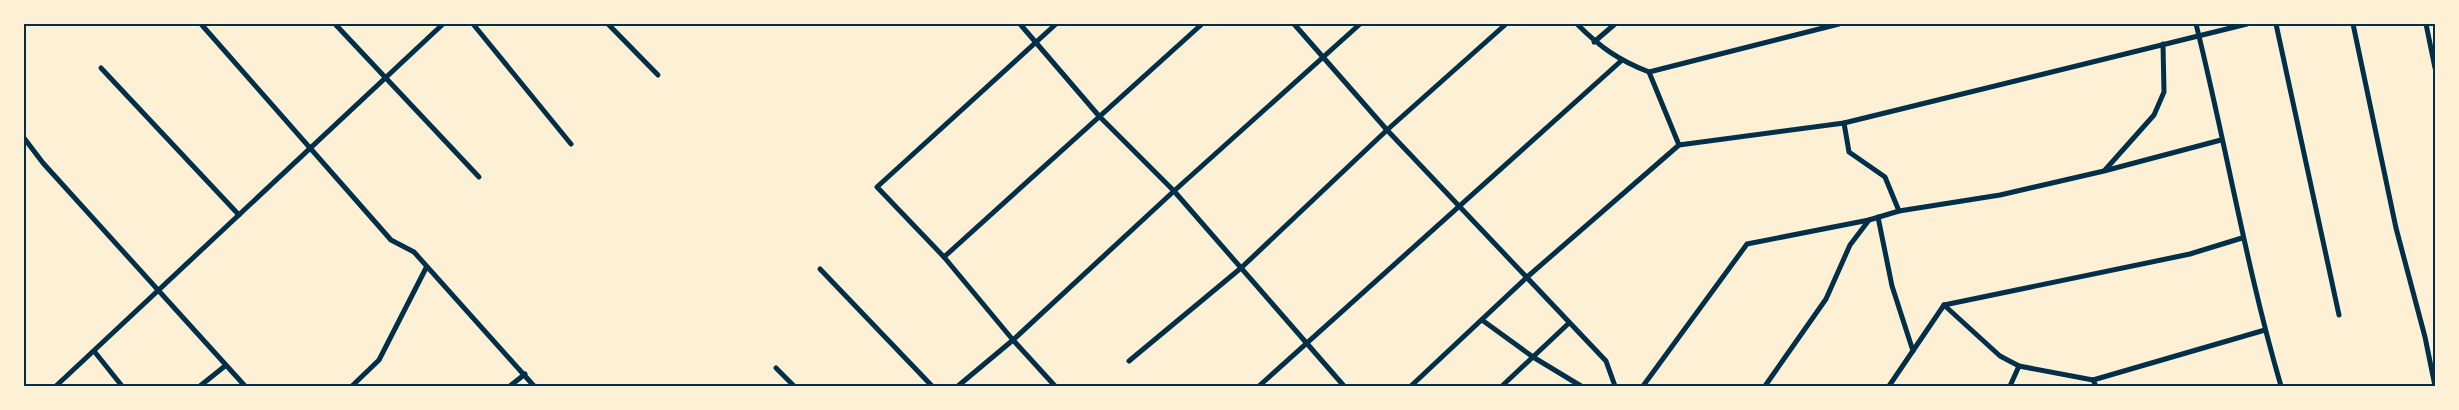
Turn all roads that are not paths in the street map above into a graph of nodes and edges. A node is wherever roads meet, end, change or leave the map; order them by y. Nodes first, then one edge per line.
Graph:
1 (201, 24) edge
2 (335, 24) edge
3 (443, 24) edge
4 (472, 24) edge
5 (608, 24) edge
6 (1020, 24) edge
7 (1056, 24) edge
8 (1202, 24) edge
9 (1294, 24) edge
10 (1360, 24) edge
11 (1506, 24) edge
12 (1576, 24) edge
13 (1615, 24) edge
14 (1839, 24) edge
15 (2196, 24) edge
16 (2246, 24) edge
17 (2276, 24) edge
18 (2353, 24) edge
19 (2426, 24) edge
20 (2199, 36) junction
21 (1036, 42) junction
22 (1594, 42) junction
23 (2164, 44) junction
24 (1323, 57) junction
25 (1620, 60) junction
26 (101, 68) dead end
27 (2435, 68) edge
28 (1649, 72) junction
29 (658, 75) dead end
30 (385, 78) junction
31 (1099, 116) junction
32 (1844, 123) junction
33 (1387, 130) junction
34 (24, 138) edge
35 (2221, 140) junction
36 (571, 144) dead end
37 (1679, 145) junction
38 (310, 146) junction
39 (2104, 171) junction
40 (479, 177) dead end
41 (1174, 190) junction
42 (1458, 205) junction
43 (1899, 211) junction
44 (239, 215) junction
45 (1878, 217) junction
46 (1869, 220) junction
47 (2242, 238) junction
48 (944, 257) junction
49 (426, 268) junction
50 (1241, 268) junction
51 (820, 269) dead end
52 (1526, 278) junction
53 (160, 290) junction
54 (1944, 306) junction
55 (2339, 315) dead end
56 (1482, 320) junction
57 (1569, 323) junction
58 (2265, 330) junction
59 (1013, 340) junction
60 (1306, 344) junction
61 (94, 351) junction
62 (1913, 351) junction
63 (1533, 357) junction
64 (1129, 361) dead end
65 (225, 366) junction
66 (2019, 366) junction
67 (776, 368) dead end
68 (525, 374) junction
69 (2093, 380) junction
70 (56, 386) edge
71 (122, 386) edge
72 (200, 386) edge
73 (245, 386) edge
74 (352, 386) edge
75 (510, 386) edge
76 (534, 386) edge
77 (794, 386) edge
78 (932, 386) edge
79 (958, 386) edge
80 (1055, 386) edge
81 (1259, 386) edge
82 (1344, 386) edge
83 (1411, 386) edge
84 (1502, 386) edge
85 (1581, 386) edge
86 (1615, 386) edge
87 (1643, 386) edge
88 (1766, 386) edge
89 (1888, 386) edge
90 (2010, 386) edge
91 (2096, 386) edge
92 (2281, 386) edge
93 (2435, 386) edge

1 - 38 street
2 - 30 street
3 - 30 street
4 - 36 street
5 - 29 street
6 - 21 street
7 - 21 street
8 - 31 street
9 - 24 street
10 - 24 street
11 - 33 street
12 - 22 street
13 - 22 street
14 - 28 street
15 - 20 street
16 - 20 street
17 - 55 street
18 - 93 street
19 - 27 street
20 - 23 street
20 - 35 street
21 - 31 street
21 - 48 street
22 - 25 street
23 - 32 street
23 - 39 street
24 - 33 street
24 - 41 street
25 - 28 street
25 - 42 street
26 - 44 street
28 - 37 street
30 - 38 street
30 - 40 street
31 - 41 street
31 - 48 street
32 - 37 street
32 - 43 street
33 - 42 street
33 - 50 street
34 - 53 street
35 - 39 street
35 - 47 street
37 - 52 street
38 - 44 street
38 - 49 street
39 - 43 street
41 - 50 street
41 - 59 street
42 - 52 street
42 - 60 street
43 - 45 street
44 - 53 street
45 - 46 street
45 - 62 street
46 - 87 street
46 - 88 street
47 - 54 street
47 - 58 street
48 - 59 street
49 - 68 street
49 - 74 street
50 - 60 street
50 - 64 street
51 - 78 street
52 - 56 street
52 - 57 street
53 - 61 street
53 - 65 street
54 - 62 street
54 - 66 street
56 - 63 street
56 - 83 street
57 - 63 street
57 - 86 street
58 - 69 street
58 - 92 street
59 - 79 street
59 - 80 street
60 - 81 street
60 - 82 street
61 - 70 street
61 - 71 street
62 - 89 street
63 - 84 street
63 - 85 street
65 - 72 street
65 - 73 street
66 - 69 street
66 - 90 street
67 - 77 street
68 - 75 street
68 - 76 street
69 - 91 street

